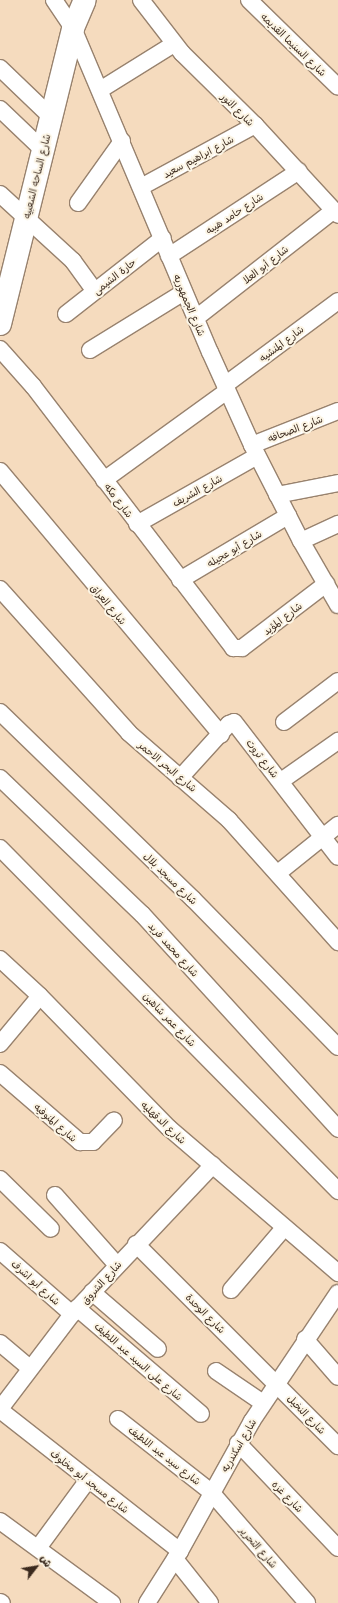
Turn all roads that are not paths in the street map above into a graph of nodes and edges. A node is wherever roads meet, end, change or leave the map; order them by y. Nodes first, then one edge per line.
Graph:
1 (54, 0) edge
2 (85, 0) edge
3 (141, 0) edge
4 (249, 0) edge
5 (73, 28) junction
6 (174, 44) junction
7 (0, 68) edge
8 (338, 87) edge
9 (100, 90) junction
10 (0, 109) edge
11 (50, 116) junction
12 (255, 126) junction
13 (122, 141) junction
14 (43, 150) junction
15 (299, 171) junction
16 (141, 187) junction
17 (0, 194) edge
18 (78, 203) dead end
19 (336, 212) edge
20 (26, 219) junction
21 (163, 238) junction
22 (170, 256) junction
23 (95, 291) junction
24 (184, 292) junction
25 (3, 300) edge
26 (338, 301) edge
27 (66, 314) dead end
28 (196, 318) junction
29 (0, 324) edge
30 (0, 349) edge
31 (90, 350) dead end
32 (226, 388) junction
33 (338, 411) edge
34 (255, 451) junction
35 (0, 471) edge
36 (104, 480) junction
37 (338, 483) edge
38 (277, 495) junction
39 (288, 516) junction
40 (137, 524) junction
41 (338, 524) edge
42 (301, 541) junction
43 (180, 580) junction
44 (326, 584) junction
45 (0, 589) edge
46 (338, 605) edge
47 (238, 649) joint
48 (338, 681) edge
49 (0, 712) edge
50 (284, 722) dead end
51 (221, 734) junction
52 (338, 741) edge
53 (0, 778) edge
54 (180, 778) junction
55 (281, 781) junction
56 (338, 825) edge
57 (323, 837) junction
58 (0, 848) edge
59 (338, 857) edge
60 (278, 873) junction
61 (338, 942) edge
62 (0, 959) edge
63 (40, 996) junction
64 (0, 1044) edge
65 (338, 1047) edge
66 (0, 1073) edge
67 (114, 1120) dead end
68 (338, 1129) edge
69 (213, 1166) junction
70 (2, 1186) edge
71 (338, 1191) edge
72 (55, 1195) dead end
73 (284, 1228) junction
74 (51, 1229) dead end
75 (136, 1244) junction
76 (0, 1251) edge
77 (117, 1265) junction
78 (338, 1273) edge
79 (231, 1290) dead end
80 (92, 1292) junction
81 (338, 1293) edge
82 (74, 1311) junction
83 (305, 1339) junction
84 (0, 1343) edge
85 (158, 1349) dead end
86 (30, 1368) junction
87 (216, 1371) dead end
88 (338, 1377) edge
89 (276, 1382) junction
90 (263, 1403) junction
91 (0, 1410) edge
92 (200, 1414) dead end
93 (118, 1419) dead end
94 (238, 1443) junction
95 (338, 1446) edge
96 (88, 1480) junction
97 (211, 1492) junction
98 (0, 1521) edge
99 (38, 1548) junction
100 (338, 1548) edge
101 (177, 1555) junction
102 (112, 1603) edge
103 (147, 1603) edge
104 (210, 1603) edge
105 (307, 1603) edge

1 - 5 street, شارع الجمهوريه
2 - 5 main road, شارع الساحه الشعبيه
3 - 6 street, شارع النور
4 - 8 street, شارع السنيما القديمه
5 - 9 street, شارع الجمهوريه
5 - 11 main road, شارع الساحه الشعبيه
6 - 9 street
6 - 12 street, شارع النور
7 - 11 street
9 - 13 street, شارع الجمهوريه
10 - 14 street
11 - 14 main road, شارع الساحه الشعبيه
12 - 15 street, شارع النور
12 - 16 street, شارع ابراهيم سعيد
13 - 16 street, شارع الجمهوريه
13 - 18 street
14 - 20 main road, شارع الساحه الشعبيه
15 - 19 street, شارع النور
15 - 22 street, شارع حامد هيبه
16 - 21 street, شارع الجمهوريه
17 - 20 street
19 - 28 street, شارع أبو العلا
20 - 23 street
20 - 25 main road, شارع الساحه الشعبيه
21 - 22 street, شارع الجمهوريه
21 - 23 street, حارة الشيمى
22 - 24 street, شارع الجمهوريه
23 - 27 street, حارة الشيمى
24 - 28 street, شارع الجمهوريه
24 - 31 street
25 - 29 main road, شارع الساحه الشعبيه
26 - 32 street, شارع المنشيه
28 - 32 street, شارع الجمهوريه
30 - 36 street, شارع مكه
32 - 34 street, شارع الجمهوريه
32 - 36 street, شارع المنشيه
33 - 34 street, شارع الصحافه
34 - 38 street, شارع الجمهوريه
34 - 40 street, شارع الشريف
35 - 51 street, شارع العراق
36 - 40 street, شارع مكه
37 - 38 street
38 - 39 street, شارع الجمهوريه
39 - 42 street, شارع الجمهوريه
39 - 43 street, شارع أبو عجيله
40 - 43 street, شارع مكه
41 - 42 street
42 - 44 street, شارع الجمهوريه
43 - 47 street, شارع مكه
44 - 46 street, شارع الجمهوريه
44 - 47 street, شارع المؤيد
45 - 54 street, شارع البحر الاحمر
48 - 50 street
49 - 65 street, شارع مسجد بلال
51 - 54 street, شارع ثروت
51 - 55 street, شارع ثروت
52 - 55 street
53 - 68 street, شارع محمد فريد
54 - 60 street, شارع البحر الاحمر
55 - 57 street, شارع ثروت
56 - 57 street
57 - 59 street, شارع ثروت
57 - 60 street
58 - 71 street, شارع عمر شاهين
60 - 61 street, شارع البحر الاحمر
62 - 63 street, شارع الدقهليه
63 - 64 street
63 - 69 street, شارع الدقهليه
66 - 67 street, شارع المنوفيه
69 - 73 street, شارع الدقهليه
69 - 75 street, شارع الشروق
70 - 74 street
72 - 77 street
73 - 78 street, شارع الدقهليه
73 - 79 street
75 - 77 street, شارع الشروق
75 - 89 street, شارع الوحدة
76 - 82 street, شارع أبو اشرف
77 - 80 street, شارع الشروق
80 - 82 street, شارع الشروق
80 - 85 street
81 - 83 street, شارع اسكندريه
82 - 86 street, شارع الشروق
82 - 92 street, شارع على السيد عبد اللطيف
83 - 88 street
83 - 89 street, شارع اسكندريه
84 - 86 street
86 - 91 street, شارع الشروق
87 - 90 street
89 - 90 street, شارع اسكندريه
89 - 95 street, شارع النخيل
90 - 94 street, شارع اسكندريه
91 - 96 street, شارع مسجد أبو مخلوف
93 - 97 street, شارع سيد عبد اللطيف
94 - 97 street, شارع اسكندريه
94 - 100 street, شارع غزه
96 - 99 street
96 - 101 street, شارع مسجد أبو مخلوف
97 - 101 street, شارع اسكندريه
97 - 105 street, شارع التحرير
98 - 99 street
99 - 102 street
101 - 103 street, شارع اسكندريه
101 - 104 street, شارع مسجد أبو مخلوف

